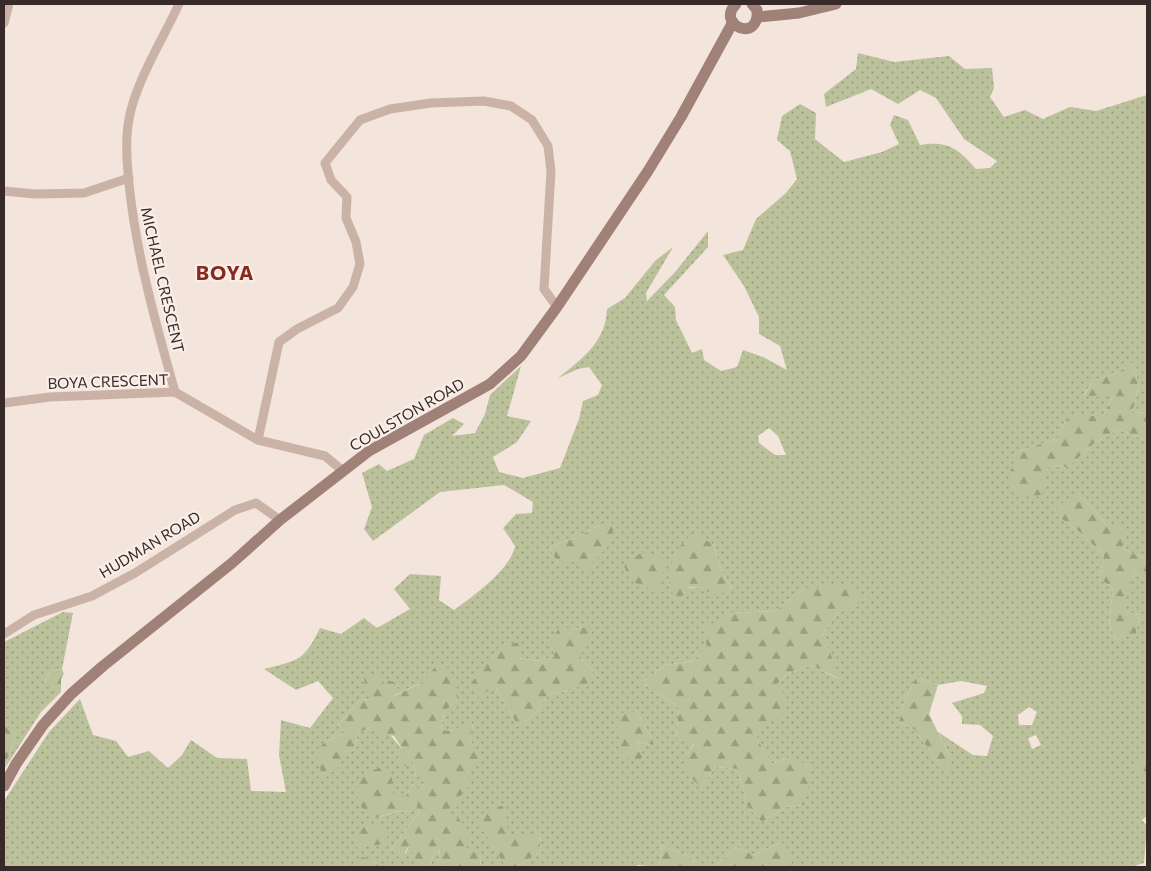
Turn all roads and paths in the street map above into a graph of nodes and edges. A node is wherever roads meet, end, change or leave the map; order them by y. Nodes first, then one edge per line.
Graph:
1 (9, 4) edge
2 (179, 4) edge
3 (736, 4) edge
4 (836, 4) edge
5 (756, 10) edge
6 (4, 23) edge
7 (737, 25) junction
8 (129, 178) junction
9 (4, 190) edge
10 (558, 307) junction
11 (175, 392) junction
12 (4, 402) edge
13 (258, 440) junction
14 (343, 471) junction
15 (280, 520) junction
16 (4, 634) edge
17 (4, 786) edge

1 - 6 street
2 - 8 street, MICHAEL CRESCENT
3 - 7 street
4 - 5 street
5 - 7 street, COULSTON ROAD
7 - 10 street, COULSTON ROAD
8 - 9 street
8 - 11 street, MICHAEL CRESCENT
10 - 13 street
10 - 14 street, COULSTON ROAD
11 - 12 street, BOYA CRESCENT
11 - 13 street, BOYA CRESCENT
13 - 14 street, BOYA CRESCENT
14 - 15 street, COULSTON ROAD
15 - 16 street, HUDMAN ROAD
15 - 17 street, COULSTON ROAD

